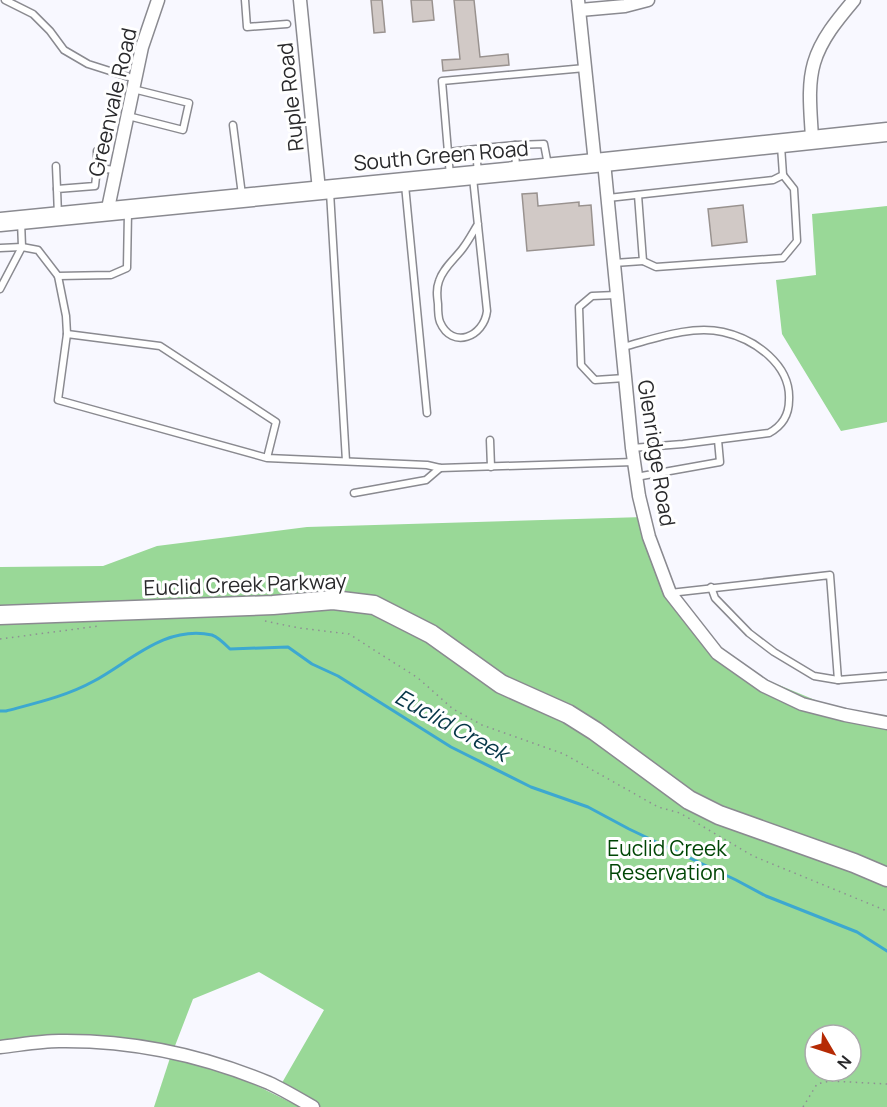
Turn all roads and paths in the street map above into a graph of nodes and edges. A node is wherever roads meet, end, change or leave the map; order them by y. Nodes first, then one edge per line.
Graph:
1 (5, 0) edge
2 (158, 0) edge
3 (246, 0) edge
4 (300, 0) edge
5 (648, 0) edge
6 (854, 0) edge
7 (579, 5) edge
8 (287, 24) dead end
9 (585, 68) junction
10 (134, 84) junction
11 (127, 116) junction
12 (233, 124) dead end
13 (887, 132) edge
14 (812, 139) junction
15 (781, 142) junction
16 (515, 145) junction
17 (483, 148) dead end
18 (98, 151) dead end
19 (448, 152) junction
20 (599, 163) junction
21 (56, 165) dead end
22 (97, 168) junction
23 (548, 168) junction
24 (116, 171) junction
25 (516, 171) junction
26 (475, 175) junction
27 (783, 175) junction
28 (450, 177) junction
29 (405, 181) junction
30 (57, 189) junction
31 (324, 189) junction
32 (638, 195) junction
33 (243, 198) junction
34 (608, 198) junction
35 (128, 210) junction
36 (107, 213) junction
37 (58, 217) junction
38 (21, 220) junction
39 (0, 222) edge
40 (478, 224) junction
41 (22, 247) junction
42 (0, 248) edge
43 (643, 261) junction
44 (614, 263) junction
45 (58, 276) junction
46 (0, 290) edge
47 (617, 295) junction
48 (67, 334) junction
49 (622, 347) junction
50 (625, 378) junction
51 (427, 413) dead end
52 (490, 440) dead end
53 (718, 440) junction
54 (632, 448) junction
55 (267, 458) junction
56 (346, 461) junction
57 (634, 462) junction
58 (491, 467) junction
59 (440, 468) junction
60 (636, 477) junction
61 (354, 493) dead end
62 (711, 587) junction
63 (670, 593) junction
64 (0, 615) edge
65 (260, 619) dead end
66 (104, 626) dead end
67 (0, 639) edge
68 (887, 676) edge
69 (838, 680) junction
70 (887, 723) edge
71 (887, 877) edge
72 (887, 910) edge
73 (0, 1047) edge
74 (887, 1084) edge
75 (313, 1107) edge
76 (803, 1107) edge

1 - 10 lane
2 - 10 street, Greenvale Road
3 - 8 lane
4 - 31 street, Ruple Road
5 - 7 street
6 - 14 street
7 - 9 street, Glenridge Road
9 - 19 lane
9 - 20 street, Glenridge Road
10 - 11 street, Greenvale Road
10 - 11 lane
11 - 24 street, Greenvale Road
12 - 33 lane
13 - 14 street, South Green Road
14 - 15 street, South Green Road
15 - 20 street, South Green Road
15 - 27 lane
16 - 17 lane
16 - 23 lane
16 - 25 lane
18 - 22 lane
19 - 26 lane
19 - 28 lane
20 - 23 street, South Green Road
20 - 34 street, Glenridge Road
21 - 30 lane
22 - 24 lane
22 - 30 lane
23 - 25 street, South Green Road
24 - 36 street, Greenvale Road
25 - 26 street, South Green Road
26 - 28 street, South Green Road
26 - 40 lane
27 - 32 lane
27 - 43 lane
28 - 29 street, South Green Road
29 - 31 street, South Green Road
29 - 51 lane
30 - 37 lane
31 - 33 street, South Green Road
31 - 56 lane
32 - 34 lane
32 - 43 lane
33 - 35 street, South Green Road
34 - 44 street, Glenridge Road
35 - 36 street, South Green Road
35 - 45 lane
36 - 37 street, South Green Road
37 - 38 street, South Green Road
38 - 39 street, South Green Road
38 - 41 lane
40 - 40 lane
41 - 42 lane
41 - 45 lane
41 - 46 lane
43 - 44 lane
44 - 47 street, Glenridge Road
45 - 48 lane
47 - 49 street, Glenridge Road
47 - 50 lane
48 - 55 lane
48 - 55 lane
49 - 50 street, Glenridge Road
49 - 53 lane
50 - 54 street, Glenridge Road
52 - 58 lane
53 - 54 lane
53 - 60 lane
54 - 57 street, Glenridge Road
55 - 56 lane
56 - 59 lane
57 - 58 lane
57 - 60 street, Glenridge Road
58 - 59 lane
59 - 61 lane
60 - 63 street, Glenridge Road
62 - 63 lane
62 - 69 lane
62 - 69 lane
63 - 70 street, Glenridge Road
64 - 71 street, Euclid Creek Parkway
65 - 72 path
66 - 67 path
68 - 69 lane
73 - 75 street
74 - 76 path

